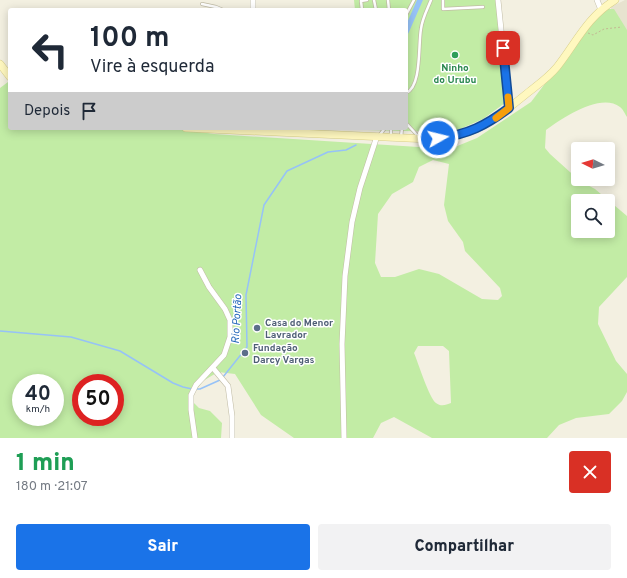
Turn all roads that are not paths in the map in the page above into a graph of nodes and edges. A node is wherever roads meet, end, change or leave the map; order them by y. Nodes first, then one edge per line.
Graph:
1 (367, 0) edge
2 (414, 0) edge
3 (431, 0) edge
4 (443, 0) edge
5 (498, 0) edge
6 (598, 0) edge
7 (615, 0) edge
8 (202, 4) dead end
9 (484, 7) dead end
10 (218, 8) edge
11 (362, 8) edge
12 (601, 10) junction
13 (408, 11) edge
14 (0, 64) edge
15 (8, 74) edge
16 (408, 91) edge
17 (509, 108) junction
18 (408, 125) edge
19 (249, 130) edge
20 (382, 130) edge
21 (391, 130) edge
22 (402, 130) edge
23 (378, 136) junction
24 (391, 137) junction
25 (402, 137) junction
26 (419, 138) junction
27 (200, 270) dead end
28 (213, 368) junction
29 (195, 438) edge
30 (232, 438) edge
31 (344, 438) edge

1 - 11 lane
2 - 13 lane
3 - 16 lane
4 - 9 lane
5 - 17 street
6 - 12 street
7 - 12 main road
8 - 10 lane
12 - 17 main road
14 - 15 main road
17 - 26 main road
18 - 26 lane
19 - 23 main road
20 - 23 lane
21 - 24 lane
22 - 25 lane
23 - 24 main road
23 - 31 street
24 - 25 main road
25 - 26 main road
27 - 28 street
28 - 29 street
28 - 30 street

